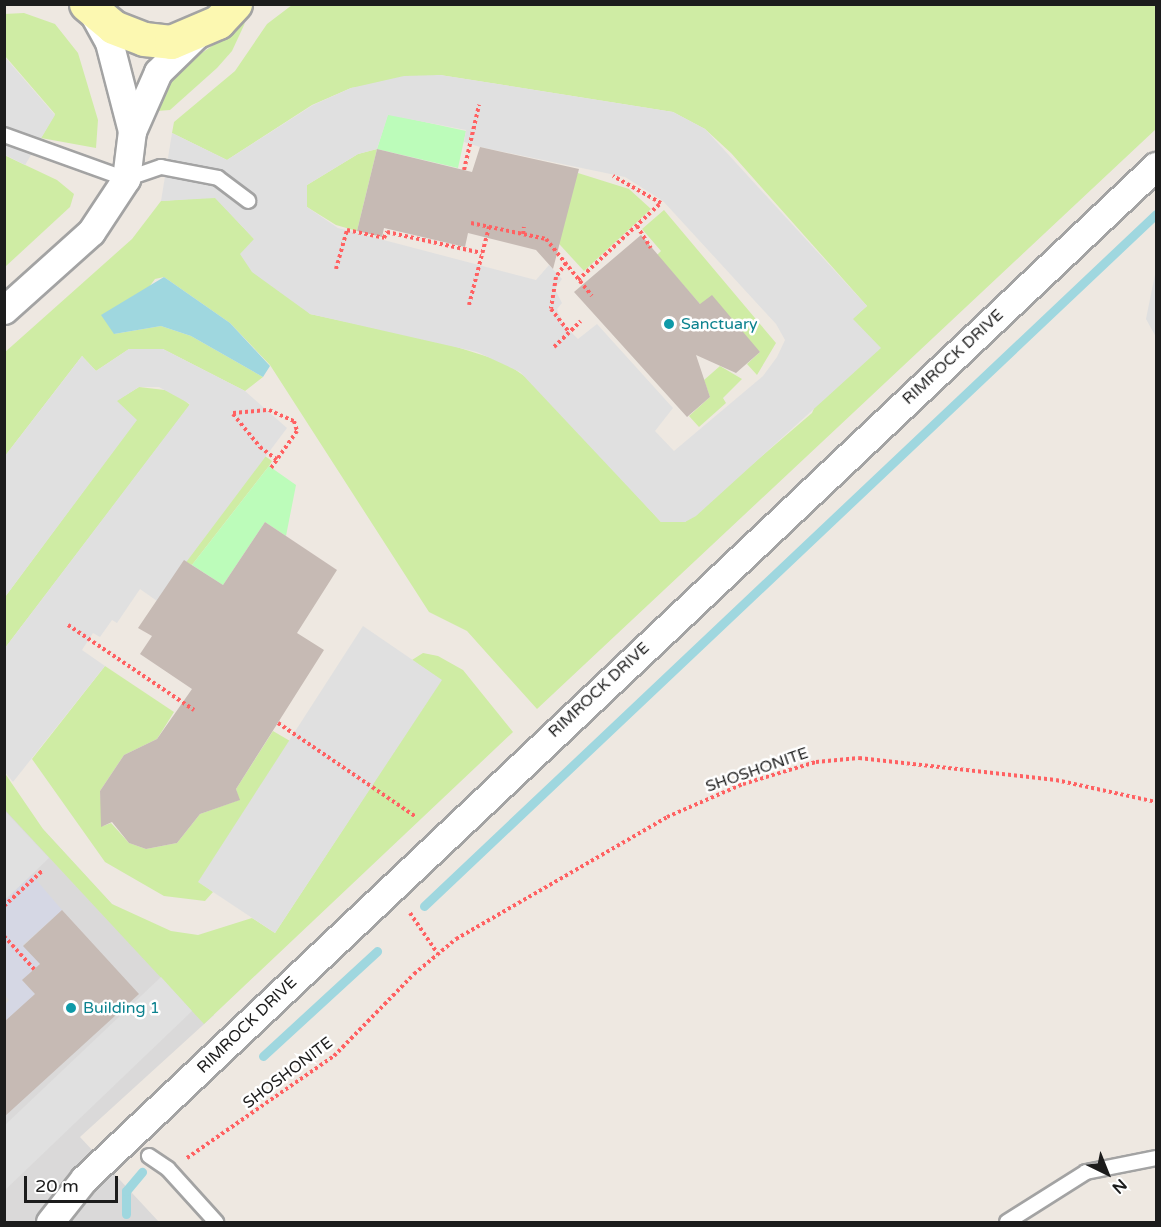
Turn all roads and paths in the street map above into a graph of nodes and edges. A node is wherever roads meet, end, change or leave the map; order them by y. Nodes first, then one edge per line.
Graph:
1 (235, 4) edge
2 (90, 9) edge
3 (196, 35) junction
4 (479, 105) dead end
5 (132, 131) junction
6 (4, 135) edge
7 (1156, 166) edge
8 (464, 170) dead end
9 (613, 176) dead end
10 (126, 179) junction
11 (248, 201) dead end
12 (471, 223) dead end
13 (489, 226) junction
14 (637, 226) junction
15 (524, 227) dead end
16 (522, 234) junction
17 (651, 248) dead end
18 (482, 253) junction
19 (566, 263) junction
20 (336, 268) dead end
21 (578, 280) junction
22 (592, 296) dead end
23 (469, 305) dead end
24 (4, 310) edge
25 (581, 321) dead end
26 (569, 332) junction
27 (554, 347) dead end
28 (277, 460) junction
29 (271, 468) dead end
30 (68, 625) dead end
31 (194, 710) dead end
32 (278, 723) dead end
33 (1156, 802) edge
34 (415, 816) dead end
35 (42, 871) dead end
36 (393, 885) junction
37 (4, 906) edge
38 (4, 936) edge
39 (438, 954) junction
40 (34, 969) dead end
41 (149, 1156) dead end
42 (1156, 1158) edge
43 (164, 1167) junction
44 (50, 1222) edge
45 (216, 1222) edge
46 (1007, 1222) edge

1 - 3 main road
2 - 3 main road
2 - 5 street
3 - 5 street
4 - 8 path
5 - 10 street
6 - 10 lane
7 - 36 street, RIMROCK DRIVE
9 - 14 path
10 - 11 lane
10 - 24 street
12 - 13 path
13 - 16 path
13 - 18 path
14 - 17 path
14 - 21 path
15 - 16 path
16 - 19 path
18 - 20 path
18 - 23 path
19 - 21 path
19 - 26 path
21 - 22 path
25 - 26 path
26 - 27 path
28 - 28 path
28 - 29 path
30 - 31 path
32 - 34 path
33 - 39 path, SHOSHONITE
35 - 37 path
36 - 39 path
36 - 44 street, RIMROCK DRIVE
38 - 40 path
39 - 43 path, SHOSHONITE
41 - 43 lane
42 - 46 lane
43 - 45 lane

